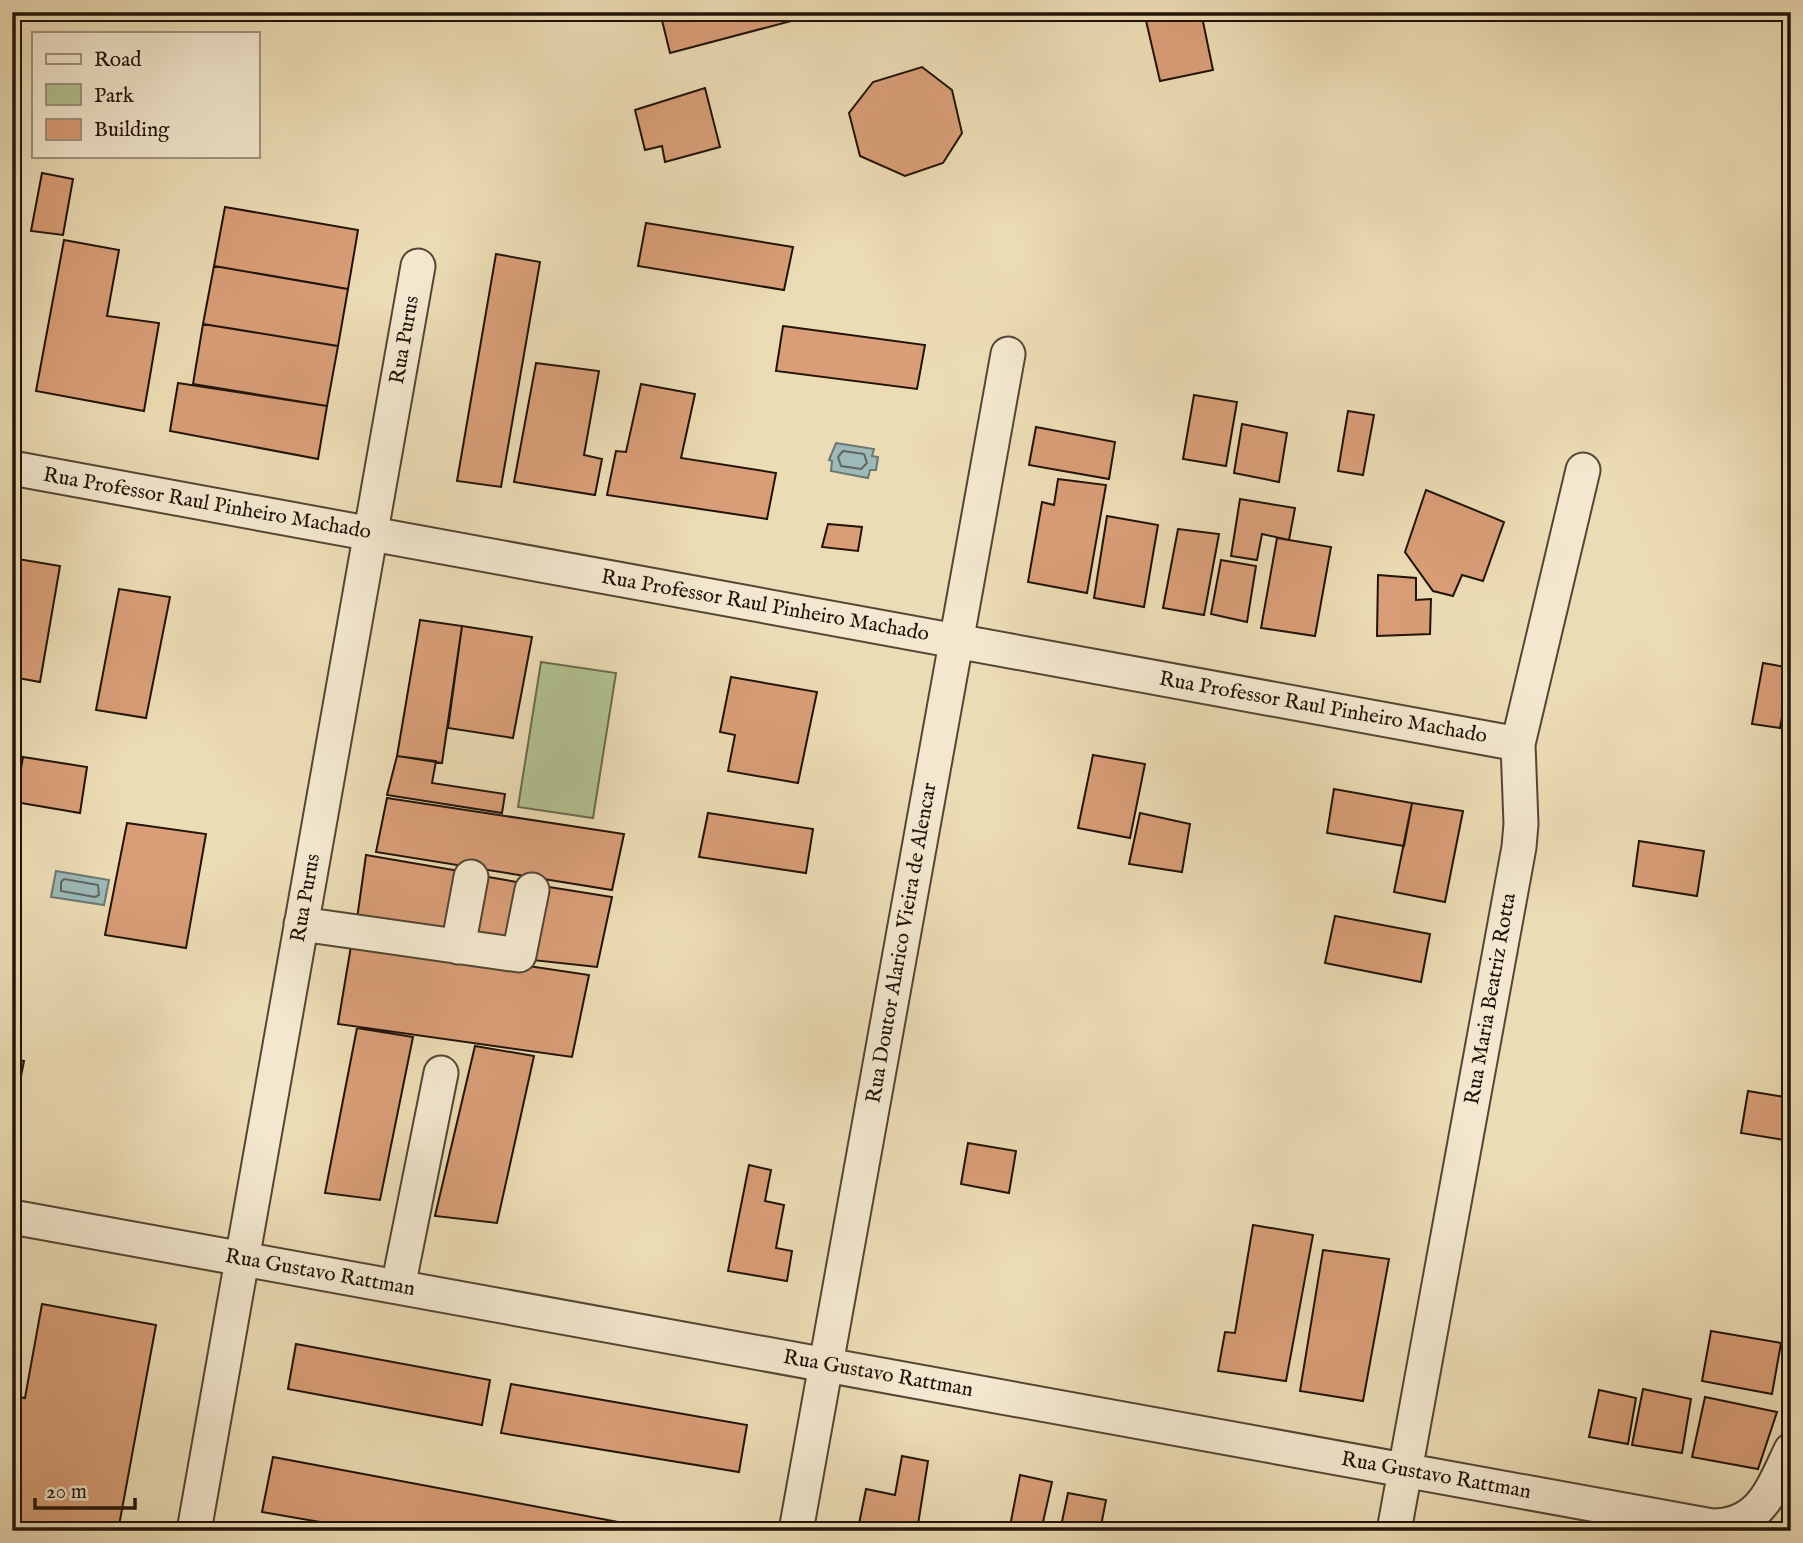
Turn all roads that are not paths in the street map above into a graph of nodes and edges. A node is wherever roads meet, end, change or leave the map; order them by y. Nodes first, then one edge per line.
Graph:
1 (418, 266) dead end
2 (1008, 354) dead end
3 (12, 468) edge
4 (1583, 470) dead end
5 (371, 534) junction
6 (956, 642) junction
7 (1518, 744) junction
8 (471, 877) dead end
9 (532, 890) dead end
10 (301, 924) junction
11 (458, 947) junction
12 (441, 1073) dead end
13 (12, 1217) edge
14 (242, 1258) junction
15 (398, 1287) junction
16 (825, 1365) junction
17 (1791, 1450) edge
18 (1405, 1470) junction
19 (194, 1531) edge
20 (796, 1531) edge
21 (1394, 1531) edge

1 - 5 street, Rua Purus
2 - 6 street, Rua Doutor Alarico Vieira de Alencar
3 - 5 street, Rua Professor Raul Pinheiro Machado
4 - 7 street, Rua Maria Beatriz Rotta
5 - 6 street, Rua Professor Raul Pinheiro Machado
5 - 10 street, Rua Purus
6 - 7 street, Rua Professor Raul Pinheiro Machado
6 - 16 street, Rua Doutor Alarico Vieira de Alencar
7 - 18 street, Rua Maria Beatriz Rotta
8 - 11 street
9 - 11 street
10 - 11 street
10 - 14 street, Rua Purus
12 - 15 street
13 - 14 street, Rua Gustavo Rattman
14 - 15 street, Rua Gustavo Rattman
14 - 19 street, Rua Purus
15 - 16 street, Rua Gustavo Rattman
16 - 18 street, Rua Gustavo Rattman
16 - 20 street, Rua Doutor Alarico Vieira de Alencar
17 - 18 street, Rua Gustavo Rattman
18 - 21 street, Rua Maria Beatriz Rotta

